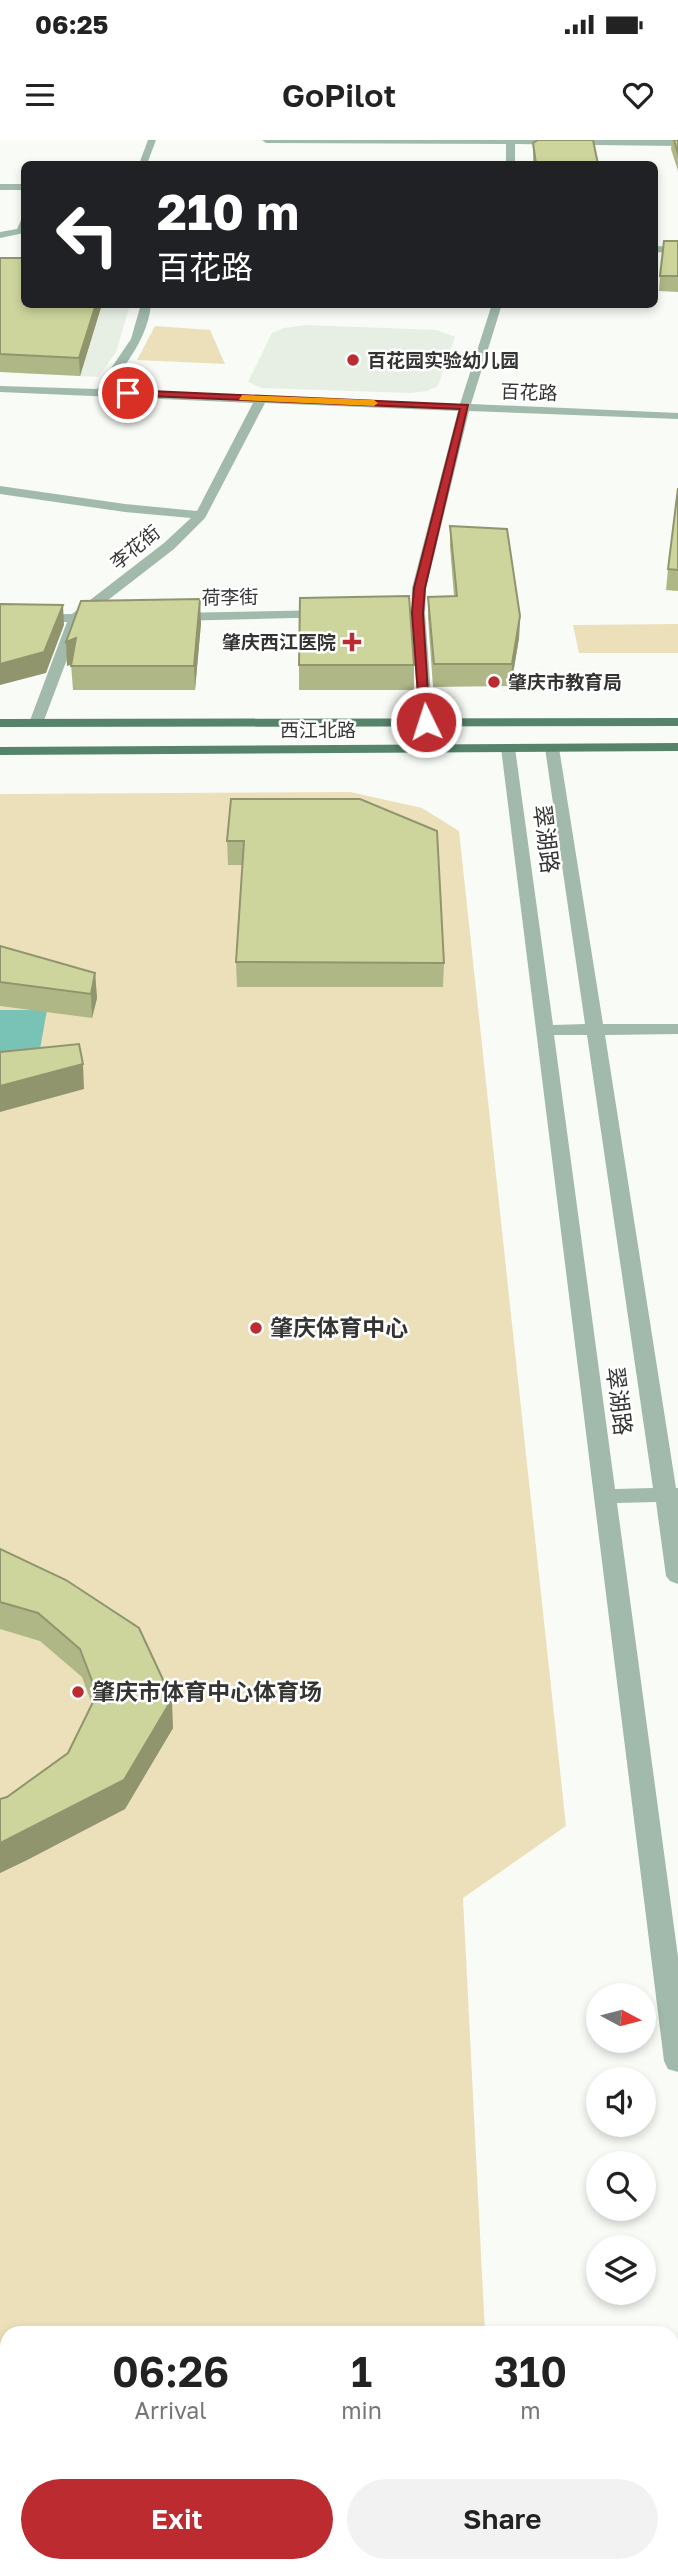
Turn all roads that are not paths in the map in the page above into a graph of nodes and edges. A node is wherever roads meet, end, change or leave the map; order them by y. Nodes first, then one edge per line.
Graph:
1 (152, 140) edge
2 (266, 140) edge
3 (608, 140) edge
4 (512, 142) junction
5 (566, 142) junction
6 (678, 143) edge
7 (145, 161) edge
8 (510, 161) edge
9 (0, 187) edge
10 (21, 187) edge
11 (21, 231) edge
12 (0, 235) edge
13 (658, 249) edge
14 (678, 250) edge
15 (146, 308) edge
16 (495, 308) edge
17 (0, 389) edge
18 (101, 392) junction
19 (261, 398) junction
20 (465, 407) junction
21 (678, 416) edge
22 (0, 490) edge
23 (201, 515) junction
24 (349, 614) edge
25 (158, 617) edge
26 (76, 618) junction
27 (117, 618) edge
28 (0, 619) edge
29 (426, 722) junction
30 (678, 722) edge
31 (0, 723) edge
32 (36, 723) junction
33 (678, 747) edge
34 (508, 748) junction
35 (552, 748) junction
36 (0, 751) edge
37 (678, 1029) edge
38 (545, 1030) junction
39 (595, 1030) junction
40 (672, 1495) edge
41 (605, 1496) junction
42 (678, 1576) edge
43 (678, 2061) edge

1 - 7 street
2 - 4 street
3 - 5 street
4 - 5 street
4 - 8 street
5 - 6 street
9 - 10 street
11 - 12 street
13 - 14 street
15 - 18 street
16 - 20 street
17 - 18 street, 百花路
18 - 19 street, 百花路
19 - 20 street, 百花路
19 - 23 street, 李花街
20 - 21 street, 百花路
20 - 29 street
22 - 23 street
23 - 26 street, 李花街
24 - 25 street, 荷李街
26 - 27 street
26 - 28 street
26 - 32 street
29 - 30 main road, 西江北路
29 - 32 main road, 西江北路
31 - 32 main road, 西江北路
33 - 35 main road, 西江北路
34 - 35 main road, 西江北路
34 - 36 main road, 西江北路
34 - 38 street, 翠湖路
35 - 39 street, 翠湖路
37 - 39 street
38 - 39 street
38 - 41 street, 翠湖路
39 - 40 street, 翠湖路
40 - 41 street
40 - 42 street, 翠湖路
41 - 43 street, 翠湖路

